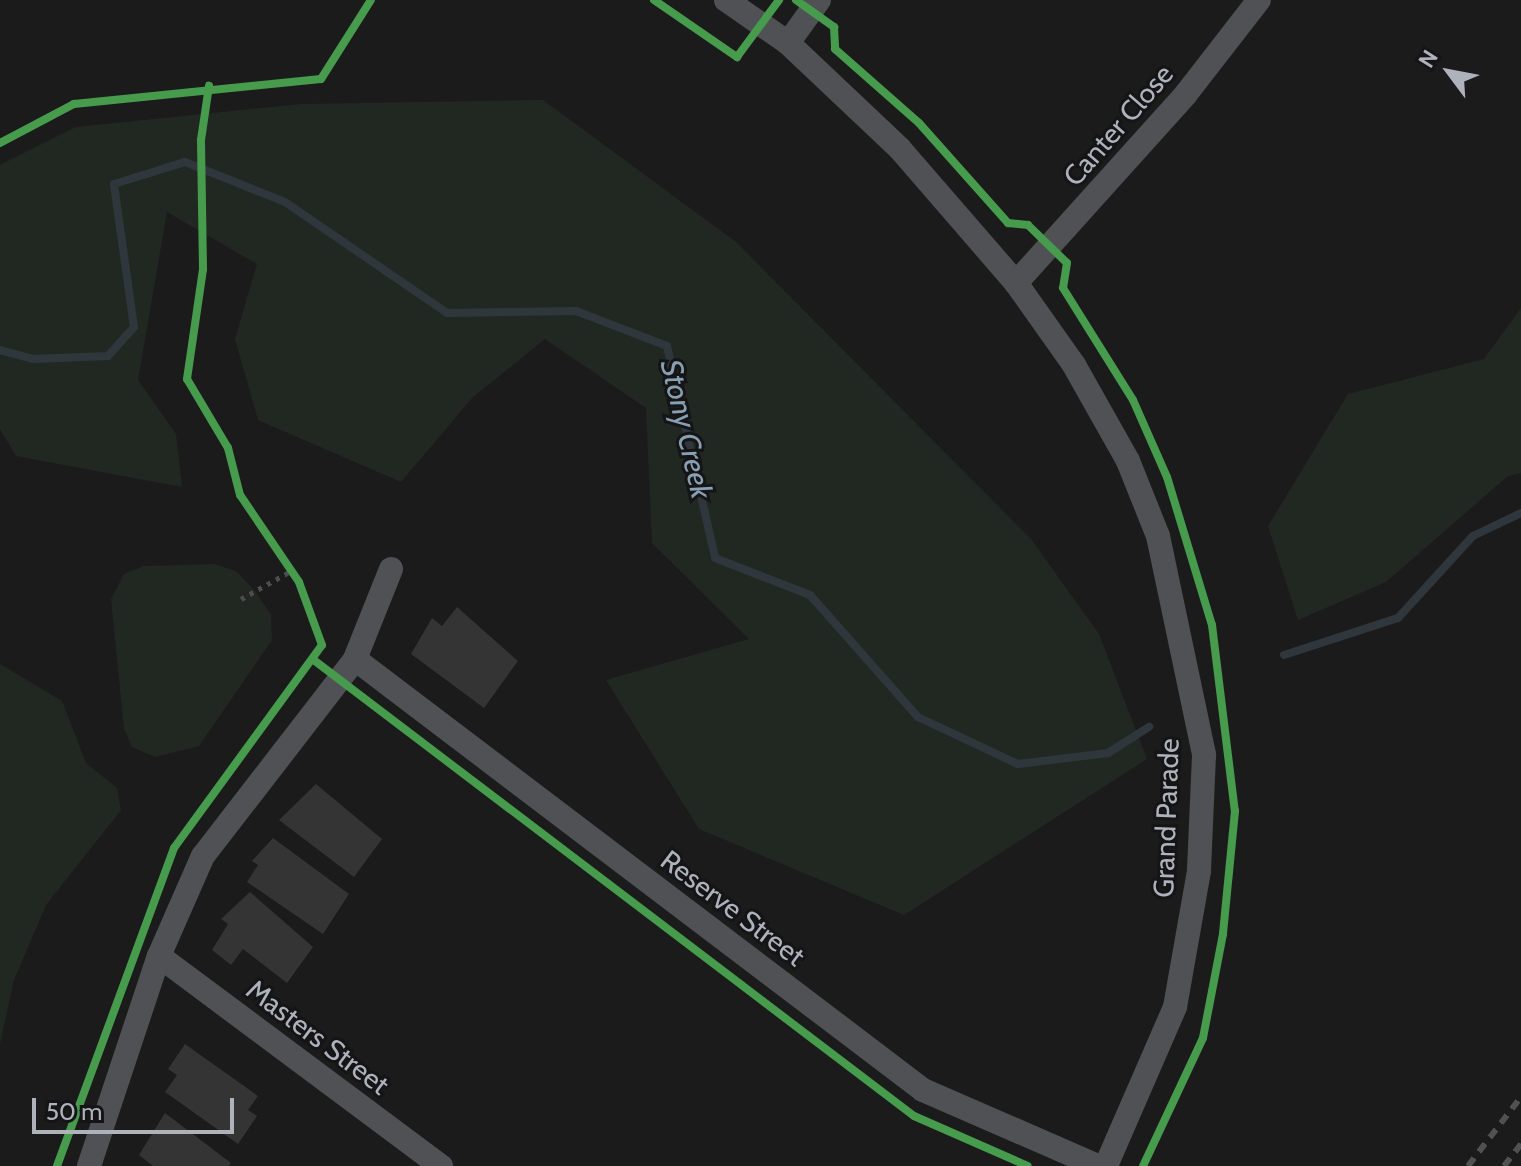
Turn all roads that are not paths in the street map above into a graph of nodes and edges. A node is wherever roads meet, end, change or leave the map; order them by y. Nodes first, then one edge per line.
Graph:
1 (726, 0) edge
2 (819, 0) edge
3 (1259, 0) edge
4 (788, 43) junction
5 (1016, 283) junction
6 (391, 569) dead end
7 (355, 659) junction
8 (159, 956) junction
9 (89, 1166) edge
10 (441, 1166) edge
11 (1098, 1166) edge
12 (1106, 1166) edge

1 - 4 street, Grand Parade
2 - 4 street
3 - 5 street, Canter Close
4 - 5 street, Grand Parade
5 - 12 street, Grand Parade
6 - 7 street
7 - 8 street
7 - 11 street, Reserve Street
8 - 9 street
8 - 10 street, Masters Street

